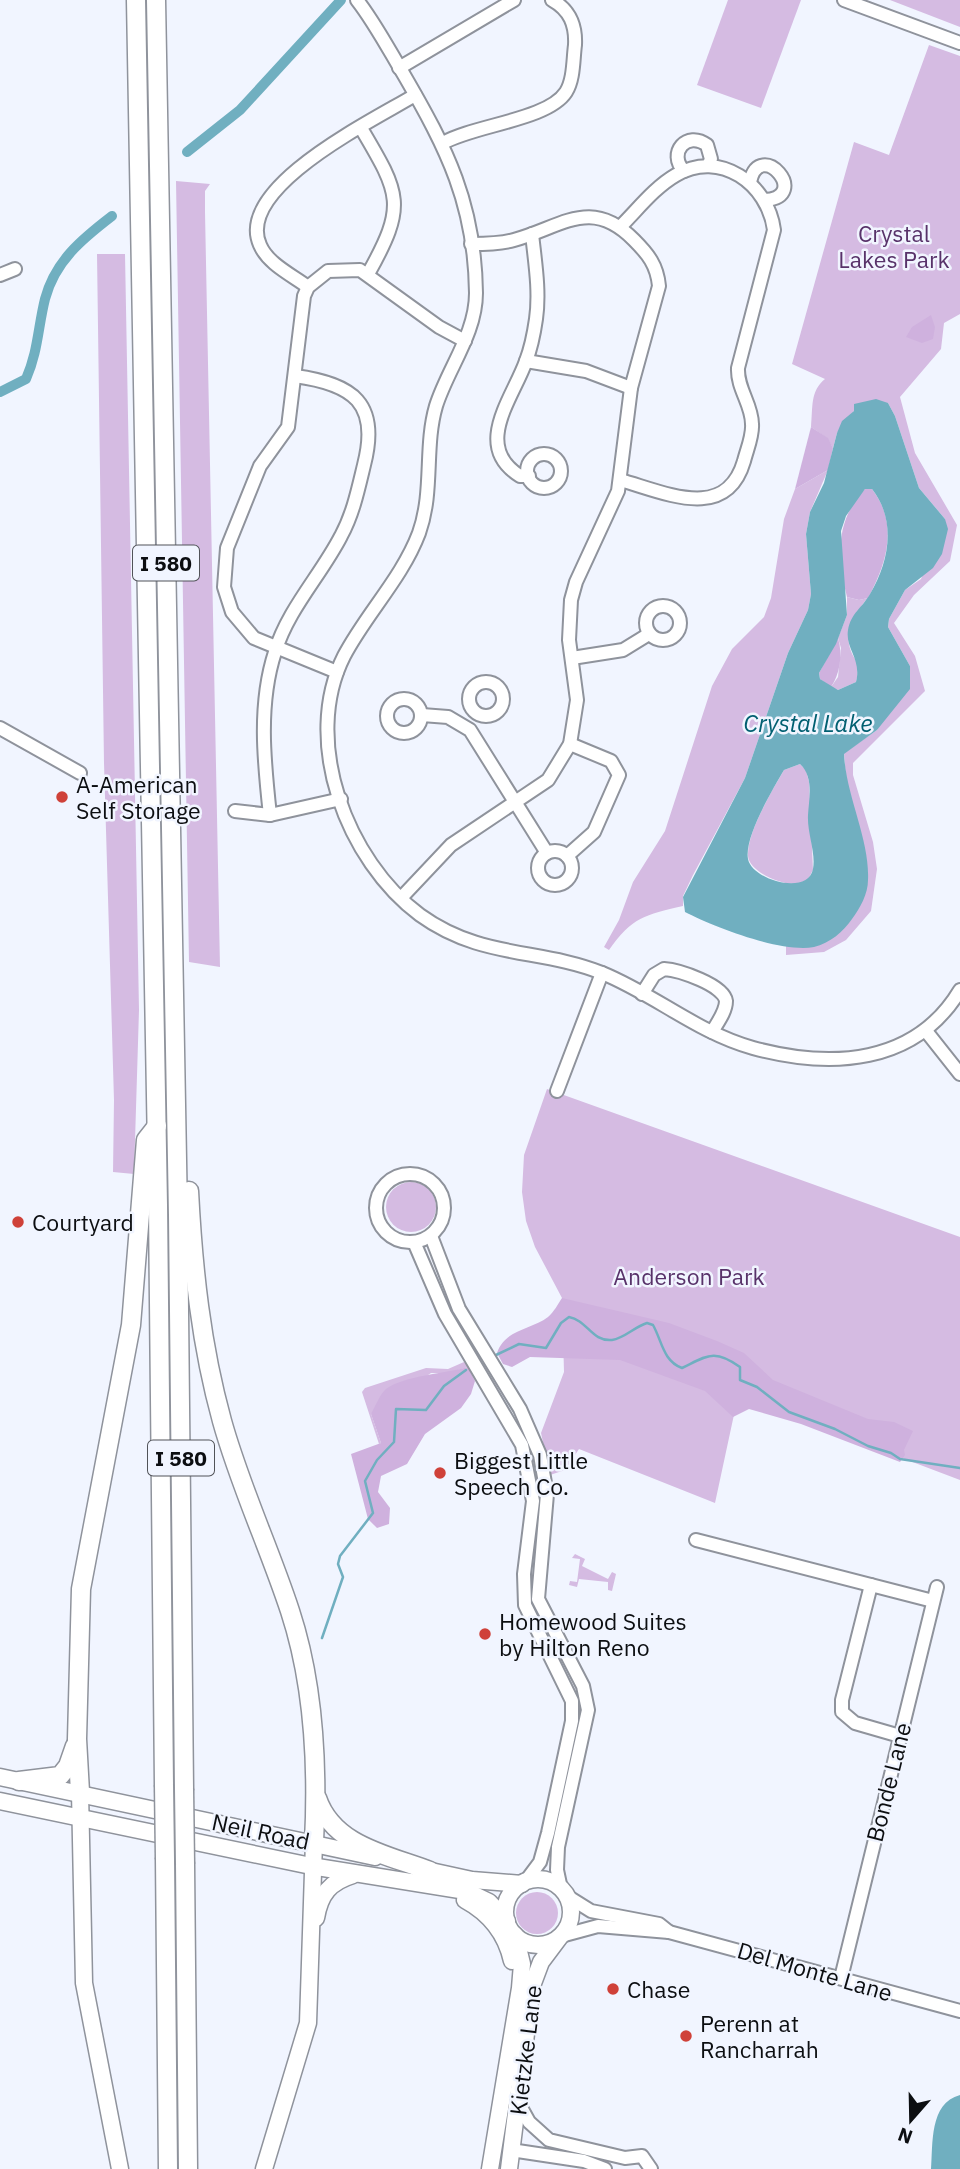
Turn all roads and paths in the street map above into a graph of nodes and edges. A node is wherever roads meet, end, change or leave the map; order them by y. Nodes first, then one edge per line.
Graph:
1 (136, 0) edge
2 (156, 0) edge
3 (357, 0) edge
4 (514, 0) edge
5 (552, 0) edge
6 (844, 0) edge
7 (960, 43) edge
8 (399, 68) junction
9 (415, 95) junction
10 (361, 128) junction
11 (443, 143) junction
12 (708, 166) junction
13 (684, 171) junction
14 (750, 182) junction
15 (765, 200) junction
16 (621, 226) junction
17 (532, 234) junction
18 (471, 244) junction
19 (15, 269) dead end
20 (368, 274) junction
21 (0, 275) edge
22 (308, 287) junction
23 (465, 341) junction
24 (526, 361) junction
25 (295, 376) junction
26 (631, 388) junction
27 (528, 476) dead end
28 (621, 480) junction
29 (649, 634) dead end
30 (275, 649) junction
31 (572, 658) junction
32 (337, 672) junction
33 (475, 712) dead end
34 (422, 715) dead end
35 (465, 725) junction
36 (0, 728) edge
37 (570, 744) junction
38 (80, 773) dead end
39 (341, 799) junction
40 (515, 803) junction
41 (235, 811) dead end
42 (270, 815) junction
43 (547, 853) junction
44 (567, 856) junction
45 (401, 898) junction
46 (602, 973) junction
47 (960, 990) edge
48 (642, 994) junction
49 (926, 1031) junction
50 (712, 1032) junction
51 (960, 1074) edge
52 (557, 1091) dead end
53 (157, 1126) junction
54 (176, 1126) junction
55 (430, 1236) junction
56 (414, 1242) junction
57 (696, 1540) dead end
58 (871, 1585) junction
59 (937, 1587) dead end
60 (933, 1601) junction
61 (900, 1736) junction
62 (77, 1739) junction
63 (0, 1777) edge
64 (19, 1781) junction
65 (315, 1791) junction
66 (80, 1792) junction
67 (0, 1801) edge
68 (81, 1817) junction
69 (314, 1842) junction
70 (311, 1866) junction
71 (430, 1871) junction
72 (355, 1874) junction
73 (523, 1883) junction
74 (437, 1889) junction
75 (564, 1893) junction
76 (511, 1928) junction
77 (669, 1932) junction
78 (560, 1937) junction
79 (311, 1953) junction
80 (841, 1978) junction
81 (960, 2011) edge
82 (514, 2014) junction
83 (519, 2104) junction
84 (512, 2150) junction
85 (621, 2163) edge
86 (120, 2169) edge
87 (169, 2169) edge
88 (188, 2169) edge
89 (264, 2169) edge
90 (490, 2169) edge
91 (509, 2169) edge
92 (606, 2169) edge
93 (651, 2169) edge

1 - 53 highway, I 580
2 - 54 highway, I 580
3 - 8 street
4 - 8 street
5 - 11 street
6 - 7 street
8 - 9 street
9 - 10 street
9 - 11 street
10 - 20 street
10 - 22 street
11 - 18 street
12 - 13 street
12 - 13 street
12 - 14 street
13 - 16 street
14 - 15 street
14 - 15 street
15 - 28 street
16 - 17 street
16 - 26 street
17 - 18 street
17 - 24 street
18 - 23 street
19 - 21 street
20 - 22 street
20 - 23 street
22 - 25 street
23 - 32 street
24 - 26 street
24 - 27 street
25 - 30 street
25 - 30 street
26 - 28 street
28 - 31 street
29 - 31 street
30 - 32 street
30 - 42 street
31 - 37 street
32 - 39 street
33 - 35 street
34 - 35 street
35 - 40 street
36 - 38 street
37 - 40 street
37 - 44 street
39 - 42 street
39 - 45 street
40 - 43 street
40 - 45 street
41 - 42 street
43 - 44 street
43 - 44 street
45 - 46 street
46 - 48 street
46 - 52 street
47 - 49 street
48 - 50 street
48 - 50 street
49 - 50 street
49 - 51 street
53 - 62 highway
53 - 87 highway, I 580, bridge
54 - 65 highway
54 - 88 highway, I 580, bridge
55 - 56 street
55 - 56 street
55 - 75 street
56 - 73 street
57 - 58 street
58 - 60 street
58 - 61 street
59 - 60 street, Bonde Lane
60 - 61 street, Bonde Lane
61 - 80 street, Bonde Lane
62 - 64 highway
62 - 66 highway
63 - 64 main road, Neil Road
64 - 66 main road, Neil Road
65 - 69 highway
65 - 71 highway
66 - 68 main road
66 - 69 main road, Neil Road
67 - 68 main road, Neil Road
68 - 70 main road, Neil Road
68 - 86 main road
69 - 70 main road
69 - 71 main road, Neil Road
70 - 72 main road, Neil Road
70 - 79 main road
71 - 73 main road, Neil Road
72 - 74 main road, Neil Road
72 - 79 main road
73 - 75 main road
73 - 76 main road
74 - 76 main road, Neil Road
74 - 82 main road
75 - 77 street, Del Monte Lane
75 - 78 main road
76 - 78 main road
76 - 82 main road, Kietzke Lane
77 - 78 street, Del Monte Lane
77 - 80 street, Del Monte Lane
78 - 83 main road, Kietzke Lane
79 - 89 main road
80 - 81 street, Del Monte Lane
82 - 90 main road, Kietzke Lane
83 - 84 main road, Kietzke Lane
83 - 85 street
84 - 91 main road, Kietzke Lane
84 - 92 street
85 - 93 street

